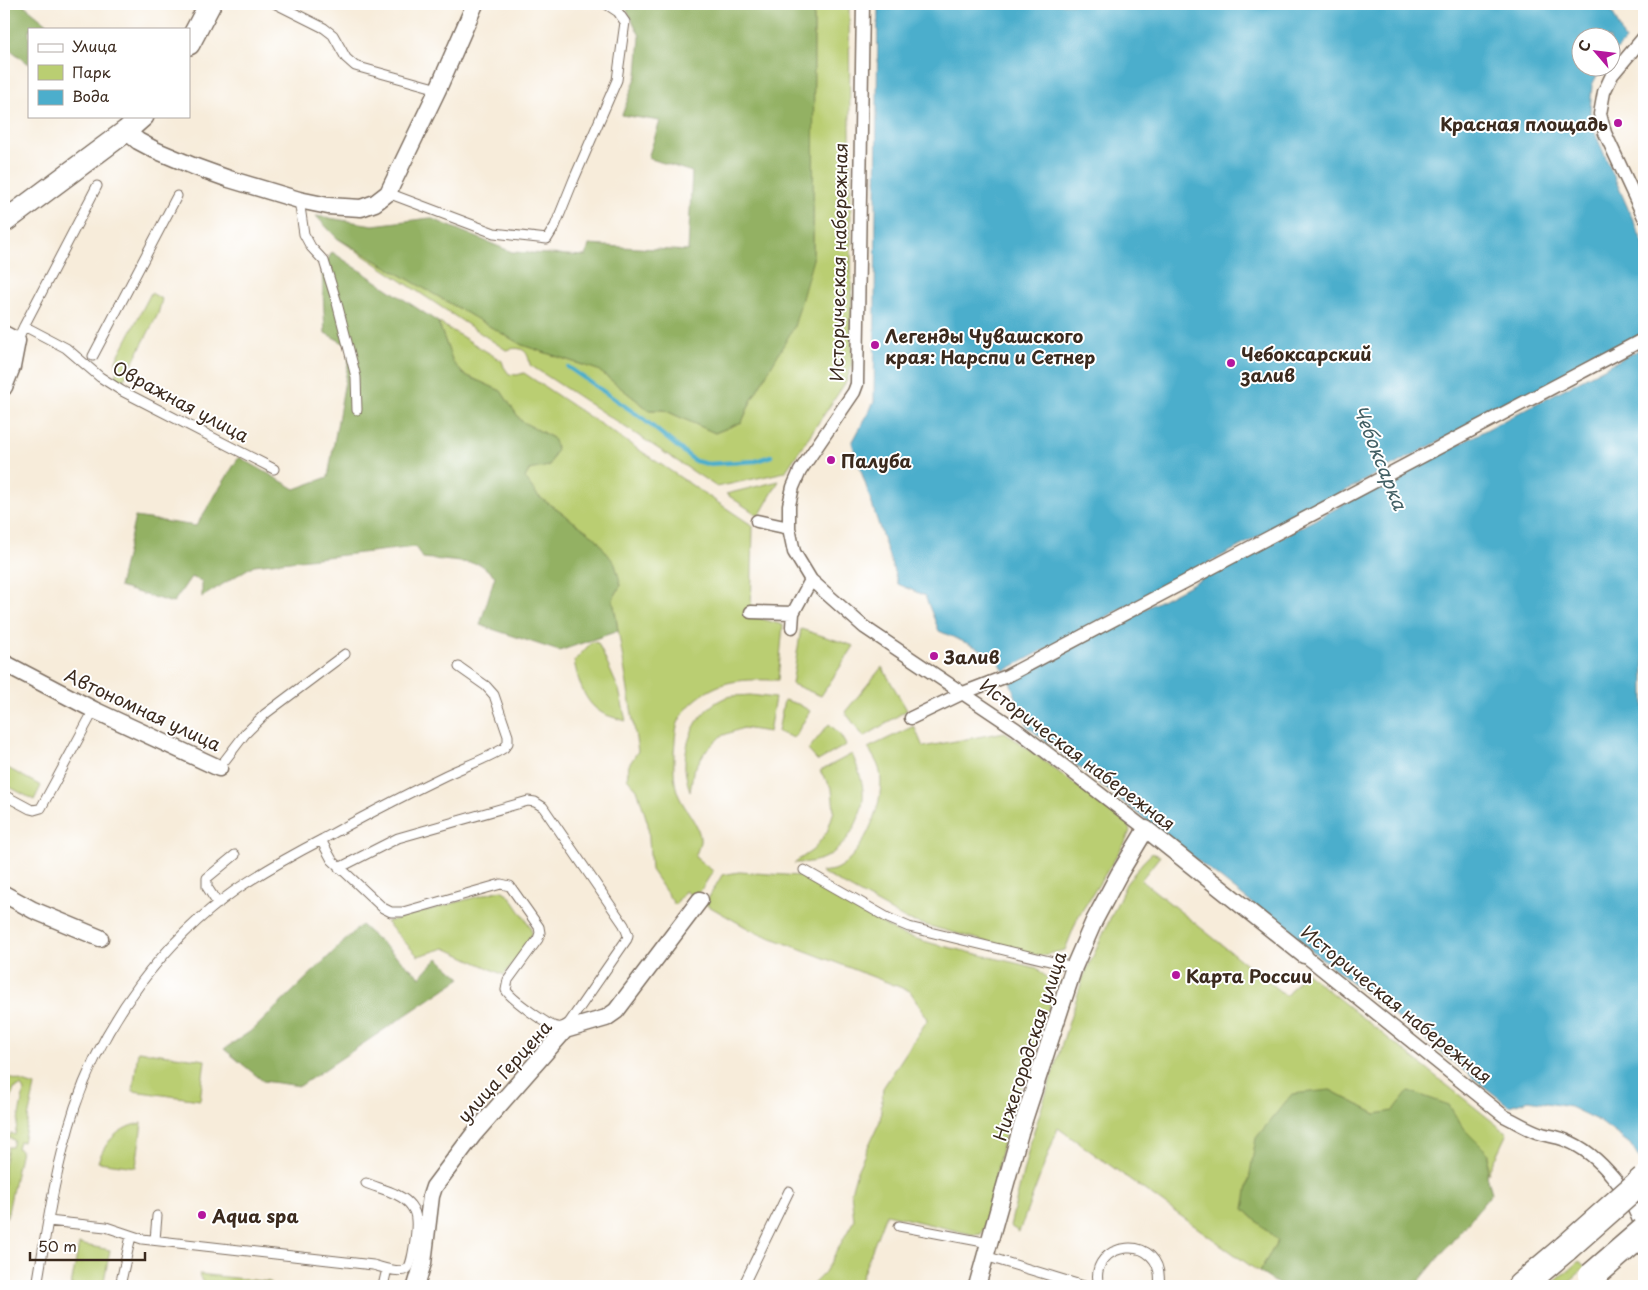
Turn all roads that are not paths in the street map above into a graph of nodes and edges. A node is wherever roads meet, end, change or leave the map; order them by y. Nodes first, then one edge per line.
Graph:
1 (210, 4) edge
2 (276, 4) edge
3 (474, 4) edge
4 (606, 4) edge
5 (863, 4) edge
6 (1644, 37) edge
7 (190, 42) edge
8 (438, 89) junction
9 (141, 118) edge
10 (126, 131) junction
11 (97, 186) dead end
12 (388, 193) junction
13 (177, 196) dead end
14 (299, 200) junction
15 (1644, 217) edge
16 (4, 222) edge
17 (15, 333) edge
18 (1644, 339) edge
19 (93, 356) dead end
20 (4, 387) edge
21 (357, 410) dead end
22 (274, 469) dead end
23 (756, 521) dead end
24 (789, 528) junction
25 (811, 580) junction
26 (751, 612) dead end
27 (793, 613) junction
28 (792, 627) dead end
29 (345, 654) dead end
30 (4, 663) edge
31 (459, 668) dead end
32 (963, 693) junction
33 (94, 710) junction
34 (911, 718) dead end
35 (220, 768) joint
36 (4, 795) edge
37 (1146, 829) junction
38 (321, 840) junction
39 (235, 855) dead end
40 (340, 868) junction
41 (804, 870) dead end
42 (4, 894) edge
43 (700, 900) dead end
44 (218, 904) junction
45 (100, 938) dead end
46 (1304, 955) joint
47 (1074, 967) junction
48 (366, 1183) dead end
49 (1636, 1188) edge
50 (789, 1191) dead end
51 (157, 1216) dead end
52 (48, 1220) junction
53 (899, 1226) dead end
54 (1644, 1231) edge
55 (132, 1236) junction
56 (154, 1240) junction
57 (1644, 1240) edge
58 (987, 1249) junction
59 (387, 1269) junction
60 (1586, 1281) edge
61 (37, 1286) edge
62 (120, 1286) edge
63 (383, 1286) edge
64 (416, 1286) edge
65 (743, 1286) edge
66 (977, 1286) edge
67 (1084, 1286) edge
68 (1099, 1286) edge
69 (1159, 1286) edge
70 (1521, 1286) edge

1 - 7 street
2 - 8 lane
3 - 8 street
4 - 12 lane
5 - 24 street, Историческая набережная
6 - 15 street
8 - 12 street
9 - 10 street
10 - 14 street
10 - 16 street
11 - 17 lane
12 - 14 street
13 - 19 lane
14 - 21 lane
17 - 20 street
17 - 22 lane, Овражная улица
18 - 32 street
23 - 24 street
24 - 25 street, Историческая набережная
25 - 27 street
25 - 32 street, Историческая набережная
26 - 27 street
27 - 28 street
29 - 35 lane, Автономная улица
30 - 33 street, Автономная улица
31 - 38 lane
32 - 34 street
32 - 37 street, Историческая набережная
33 - 35 street, Автономная улица
33 - 36 lane
37 - 46 street, Историческая набережная
37 - 47 street, Нижегородская улица
38 - 40 lane
38 - 44 lane
39 - 44 lane
40 - 40 lane
41 - 47 lane
42 - 45 street
43 - 64 street, улица Герцена
44 - 52 lane
46 - 49 street, Историческая набережная
47 - 58 street, Нижегородская улица
48 - 59 lane
49 - 57 street, Историческая набережная
49 - 70 main road, bridge
50 - 65 lane
51 - 56 lane
52 - 55 lane
52 - 61 lane
53 - 58 lane
54 - 60 main road, bridge
55 - 56 lane
55 - 62 lane
56 - 59 lane
58 - 66 street, Нижегородская улица
58 - 67 lane
59 - 63 lane
68 - 69 lane

